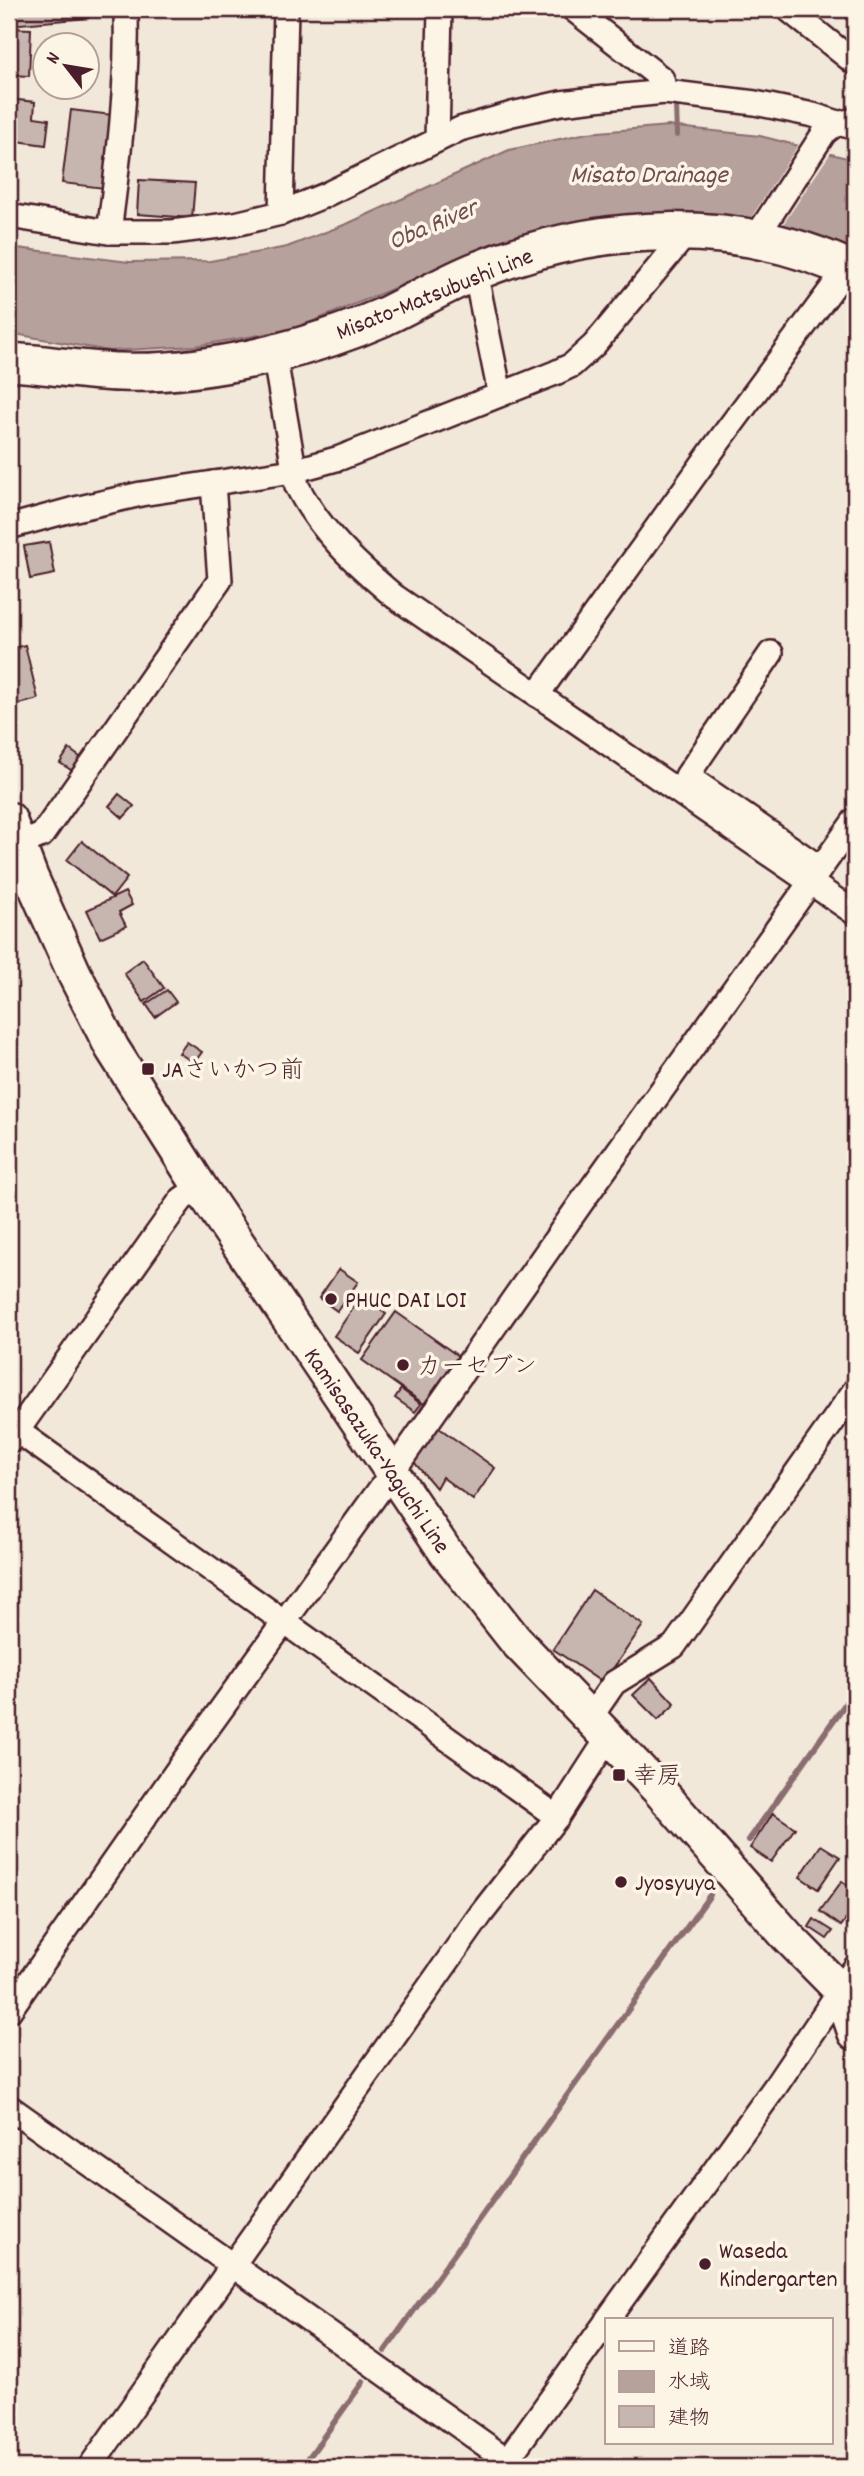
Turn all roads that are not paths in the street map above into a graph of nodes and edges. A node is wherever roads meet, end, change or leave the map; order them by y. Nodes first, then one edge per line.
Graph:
1 (126, 9) edge
2 (286, 9) edge
3 (440, 9) edge
4 (573, 9) edge
5 (788, 9) edge
6 (855, 63) edge
7 (665, 92) junction
8 (843, 126) edge
9 (437, 140) junction
10 (281, 213) junction
11 (9, 215) edge
12 (109, 232) junction
13 (687, 233) junction
14 (758, 233) junction
15 (851, 270) edge
16 (475, 271) junction
17 (274, 353) junction
18 (9, 362) edge
19 (500, 394) junction
20 (293, 471) junction
21 (213, 483) junction
22 (9, 527) edge
23 (771, 653) dead end
24 (537, 695) junction
25 (712, 804) junction
26 (855, 820) edge
27 (13, 832) edge
28 (815, 875) junction
29 (20, 881) edge
30 (855, 913) edge
31 (200, 1186) junction
32 (855, 1390) edge
33 (12, 1433) edge
34 (391, 1474) junction
35 (284, 1623) junction
36 (599, 1728) junction
37 (557, 1816) junction
38 (850, 1987) edge
39 (9, 2011) edge
40 (855, 2033) edge
41 (9, 2107) edge
42 (233, 2266) junction
43 (609, 2318) edge
44 (605, 2324) edge
45 (508, 2465) edge
46 (90, 2467) edge

1 - 12 street
2 - 10 street
3 - 9 street
4 - 7 street
5 - 6 street
7 - 8 street
7 - 9 street
8 - 14 street
9 - 10 street
10 - 12 street
11 - 12 street
13 - 14 main road, Misato-Matsubushi Line
13 - 16 main road, Misato-Matsubushi Line
13 - 19 street
14 - 15 main road, Misato-Matsubushi Line
15 - 24 street
16 - 17 main road, Misato-Matsubushi Line
16 - 19 street
17 - 18 main road, Misato-Matsubushi Line
17 - 20 street
19 - 20 street
20 - 21 street
20 - 24 street
21 - 22 street
21 - 27 street
23 - 25 street
24 - 25 street
25 - 28 street
26 - 28 street
27 - 29 main road, Kamisasazuka-Yaguchi Line
28 - 30 street
28 - 34 street
29 - 31 main road, Kamisasazuka-Yaguchi Line
31 - 33 street
31 - 34 main road, Kamisasazuka-Yaguchi Line
32 - 36 street
33 - 35 street
34 - 35 street
34 - 36 main road, Kamisasazuka-Yaguchi Line
35 - 37 street
35 - 39 street
36 - 37 street
36 - 38 main road, Kamisasazuka-Yaguchi Line
37 - 42 street
38 - 40 main road
38 - 43 street
41 - 42 street
42 - 45 street
42 - 46 street
44 - 45 street

